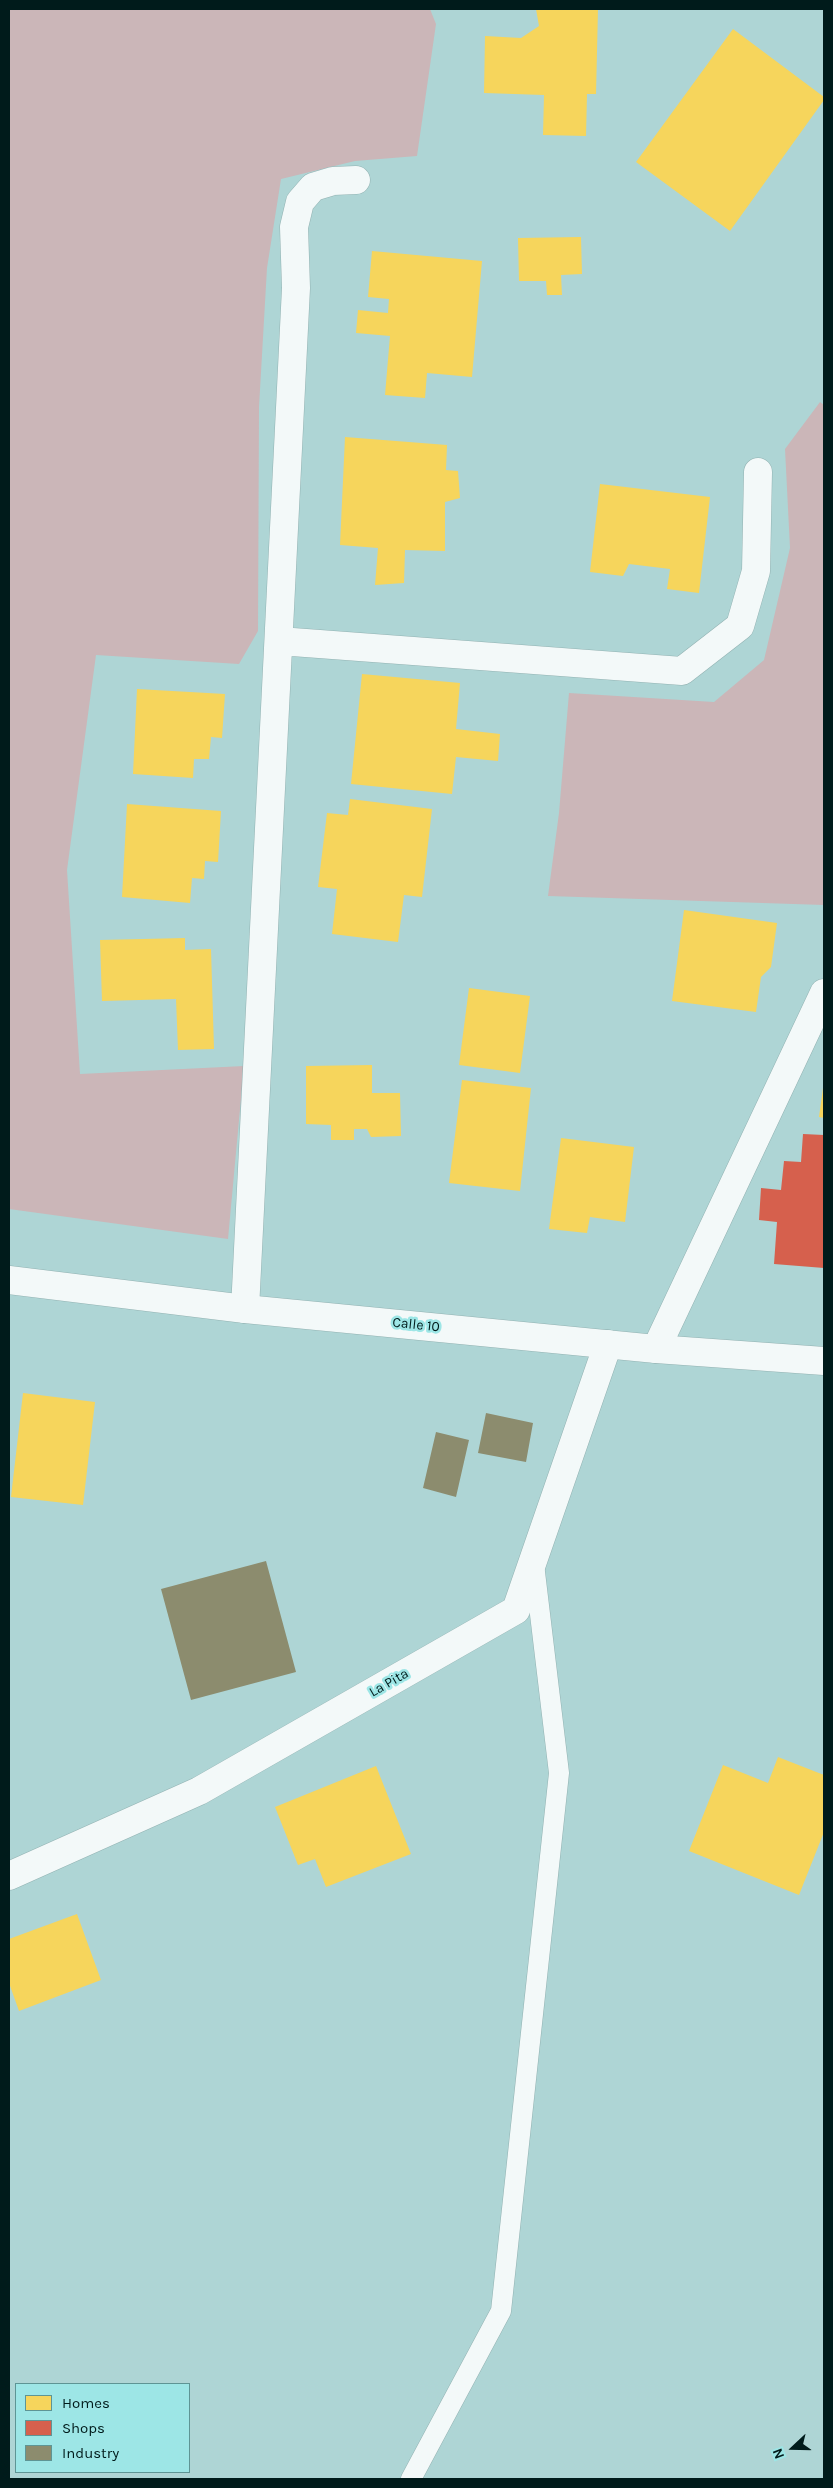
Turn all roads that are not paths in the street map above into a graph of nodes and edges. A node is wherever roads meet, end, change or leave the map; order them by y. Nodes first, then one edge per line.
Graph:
1 (356, 180) dead end
2 (758, 472) dead end
3 (279, 641) junction
4 (824, 993) edge
5 (9, 1280) edge
6 (245, 1309) junction
7 (608, 1344) junction
8 (656, 1349) junction
9 (824, 1361) edge
10 (534, 1559) junction
11 (9, 1876) edge
12 (411, 2479) edge

1 - 3 street
2 - 3 street
3 - 6 street
4 - 8 street
5 - 6 street, Calle 10
6 - 7 street, Calle 10
7 - 8 street, Calle 10
7 - 10 street, La Pita
8 - 9 street, Calle 10
10 - 11 street, La Pita
10 - 12 lane

